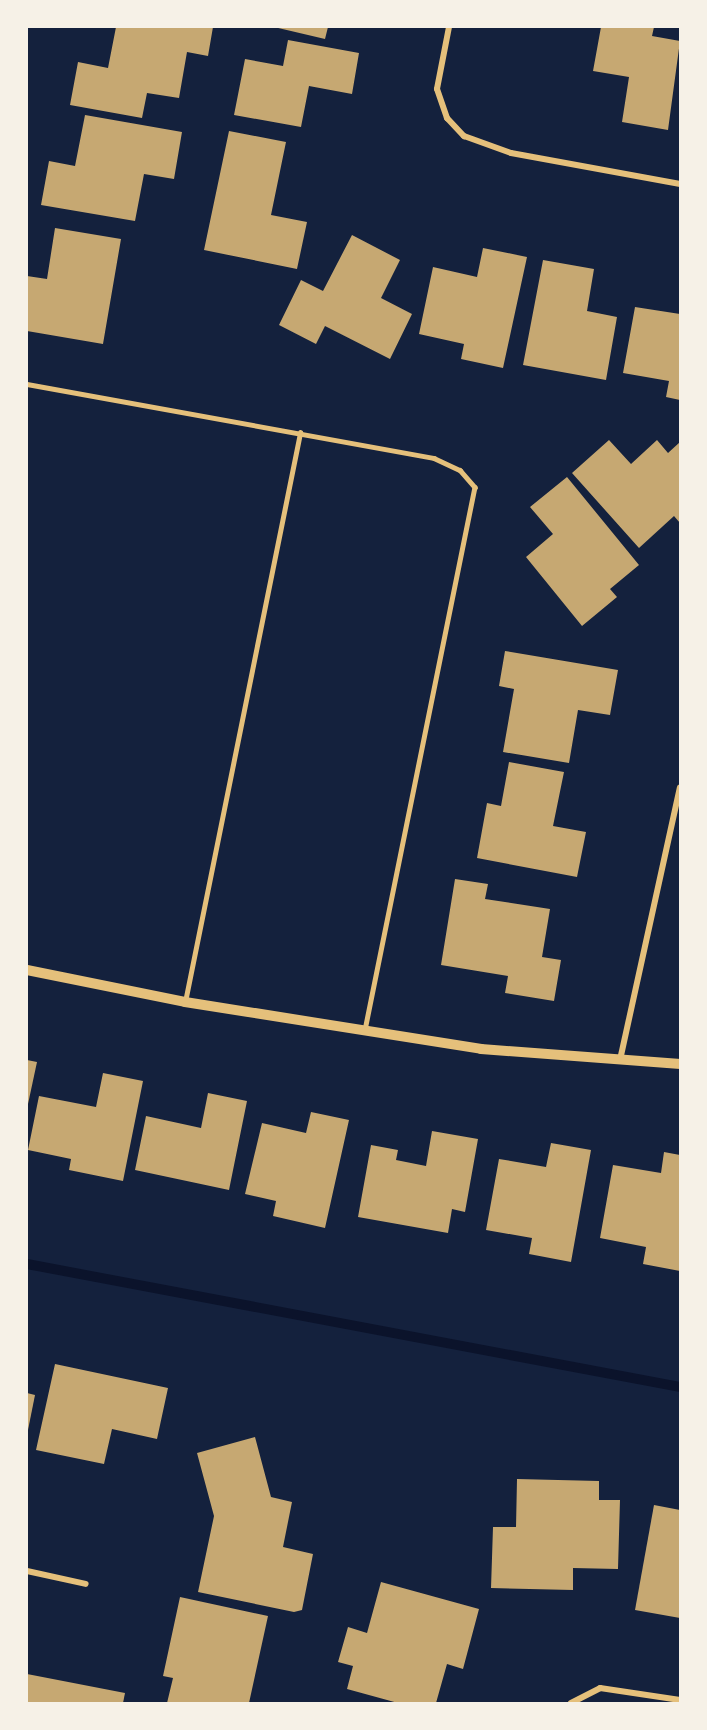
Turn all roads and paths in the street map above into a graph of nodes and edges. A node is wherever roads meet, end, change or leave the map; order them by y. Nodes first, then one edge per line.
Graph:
1 (449, 27) edge
2 (680, 184) edge
3 (27, 384) edge
4 (300, 433) junction
5 (680, 788) edge
6 (27, 970) edge
7 (185, 1002) junction
8 (364, 1033) junction
9 (620, 1061) junction
10 (680, 1064) edge
11 (27, 1571) edge
12 (86, 1584) dead end
13 (680, 1700) edge
14 (572, 1701) edge

1 - 2 street
3 - 4 lane
4 - 7 lane
4 - 8 lane
5 - 9 street
6 - 7 street
7 - 8 street
8 - 9 street
9 - 10 street
11 - 12 street
13 - 14 street

